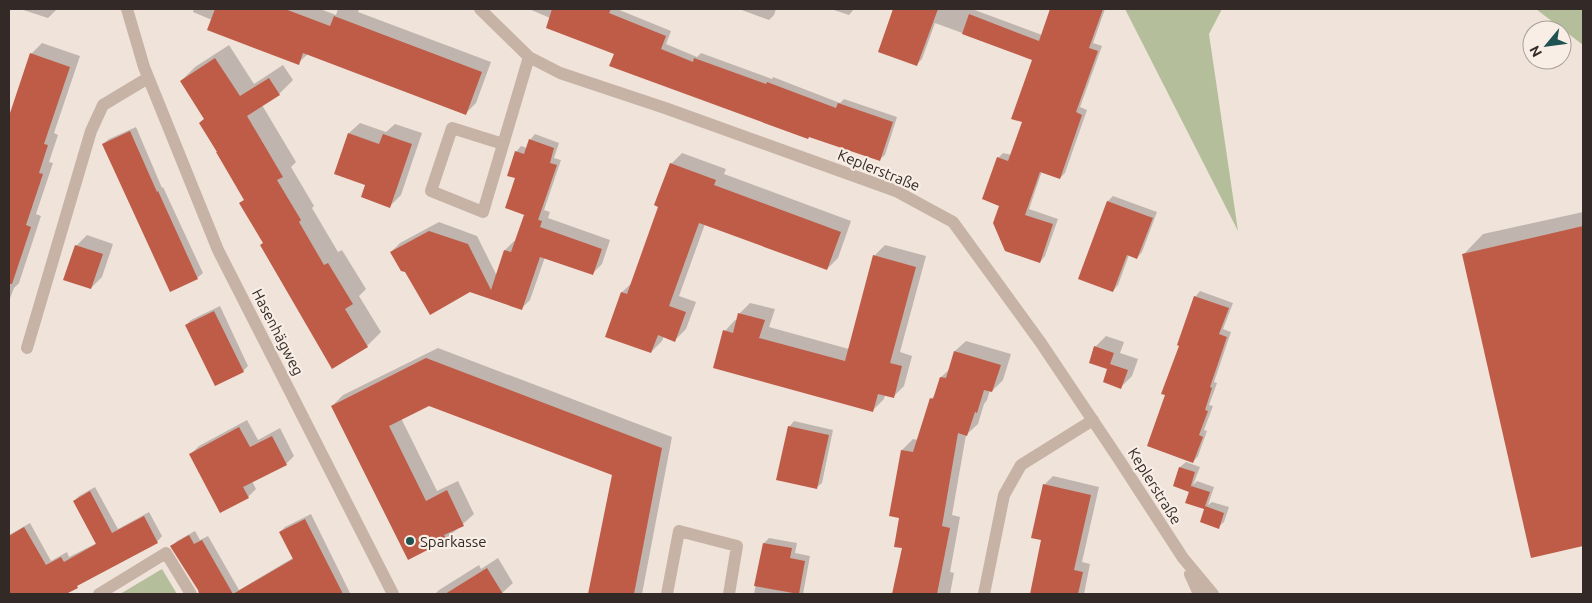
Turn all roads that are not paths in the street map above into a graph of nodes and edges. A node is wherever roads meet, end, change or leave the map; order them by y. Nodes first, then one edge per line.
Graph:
1 (126, 9) edge
2 (480, 9) edge
3 (529, 57) junction
4 (148, 78) junction
5 (503, 144) junction
6 (27, 348) dead end
7 (1093, 420) junction
8 (1183, 558) junction
9 (99, 594) edge
10 (191, 594) edge
11 (393, 594) edge
12 (667, 594) edge
13 (729, 594) edge
14 (984, 594) edge
15 (1199, 594) edge
16 (1213, 594) edge

1 - 4 street, Hasenhägweg
2 - 3 street, Keplerstraße
3 - 5 street
3 - 7 street, Keplerstraße
4 - 6 street
4 - 11 street, Hasenhägweg
5 - 5 street
7 - 8 street, Keplerstraße
7 - 14 street
8 - 15 street, Keplerstraße
8 - 16 street, Keplerstraße
9 - 10 street
12 - 13 street

